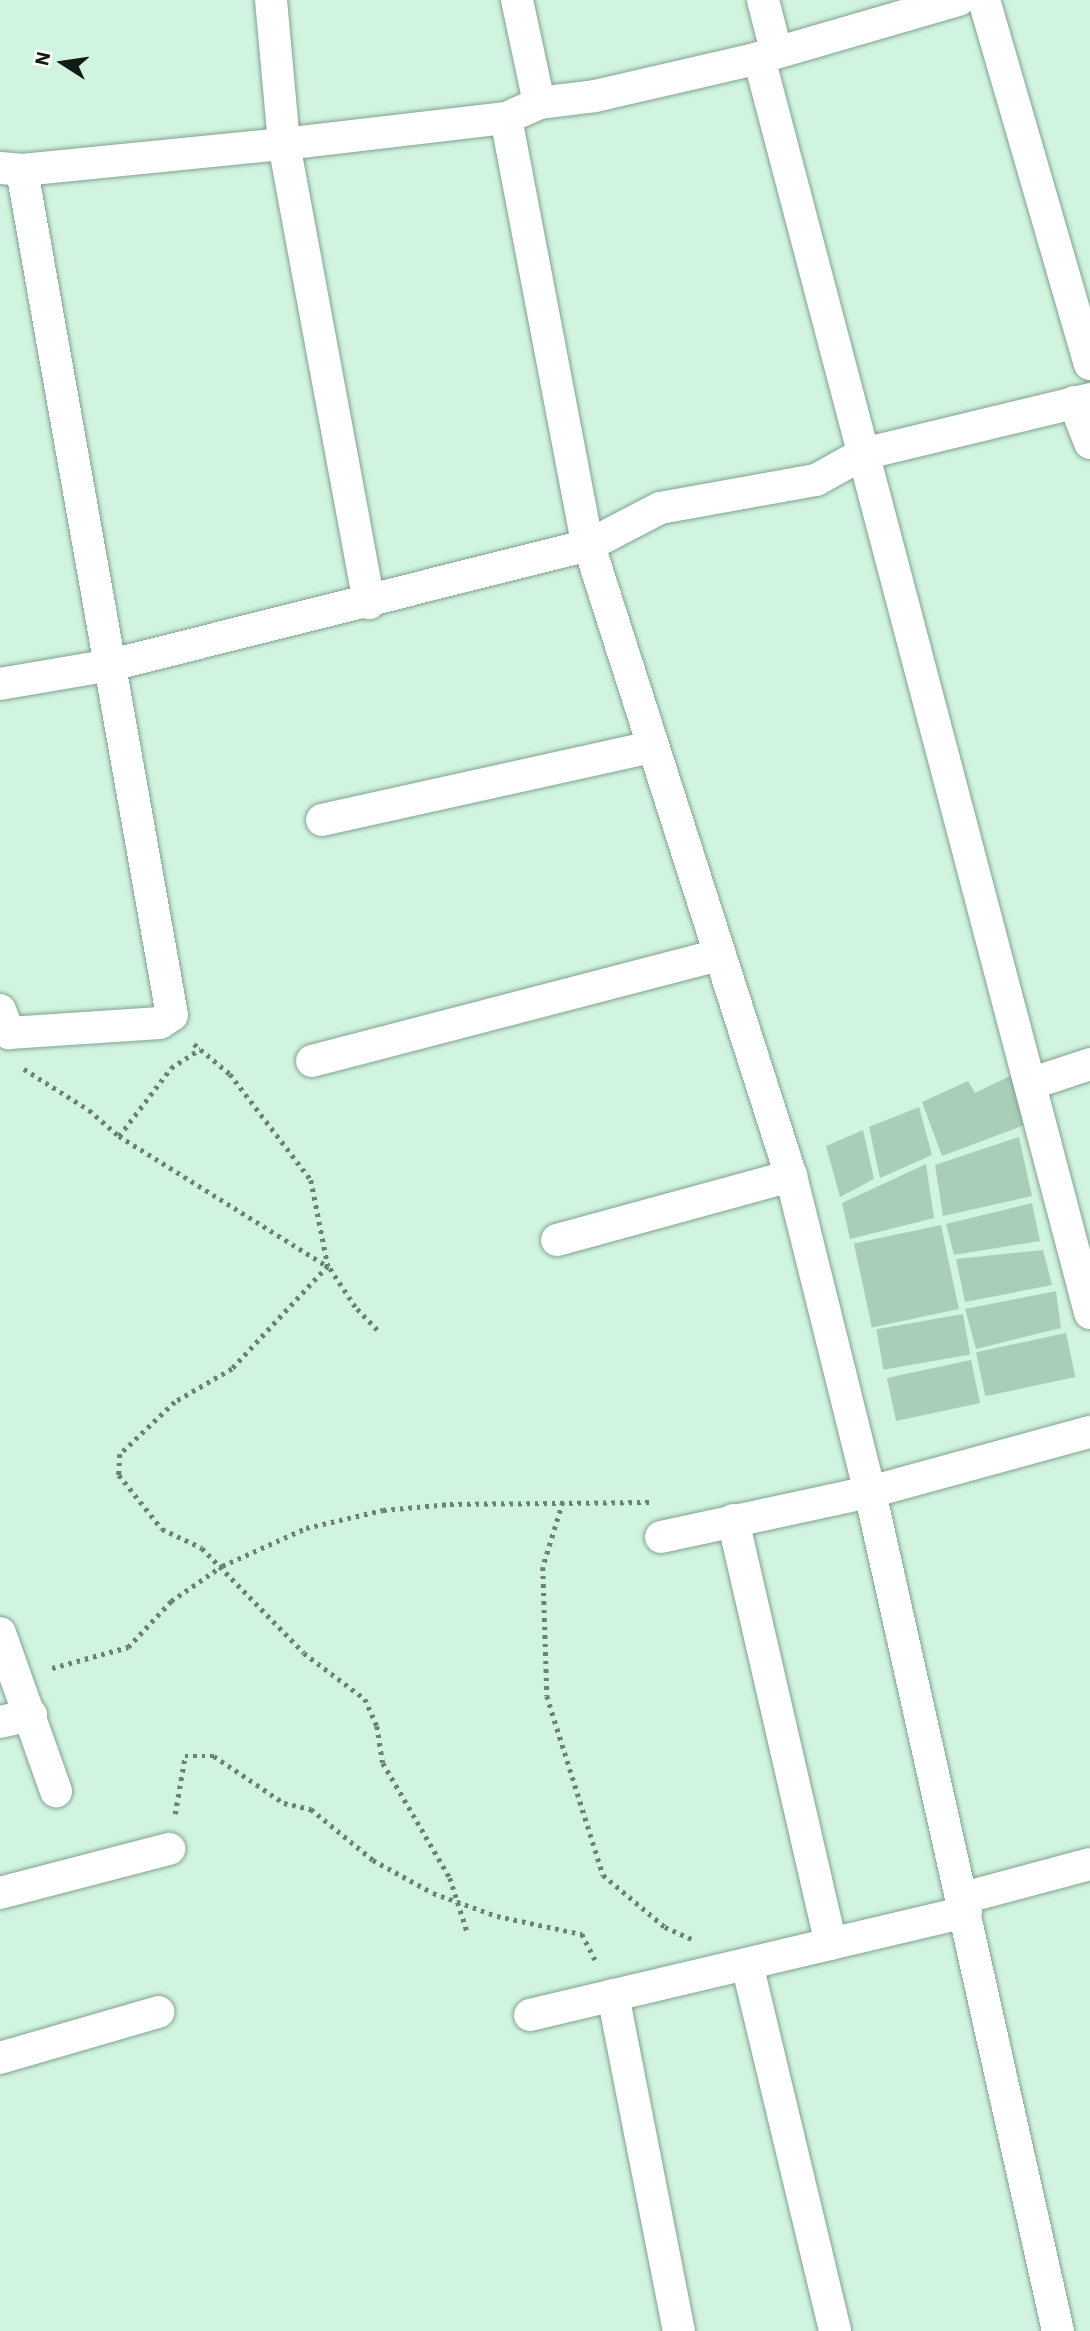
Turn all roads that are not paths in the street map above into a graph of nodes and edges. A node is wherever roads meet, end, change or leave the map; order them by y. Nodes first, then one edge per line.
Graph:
1 (271, 0) edge
2 (517, 0) edge
3 (762, 0) edge
4 (959, 0) edge
5 (984, 0) edge
6 (768, 54) junction
7 (539, 103) junction
8 (506, 118) junction
9 (284, 144) junction
10 (11, 169) edge
11 (1090, 364) edge
12 (1082, 401) edge
13 (1090, 443) edge
14 (863, 454) junction
15 (589, 545) junction
16 (369, 603) junction
17 (111, 665) junction
18 (0, 684) edge
19 (651, 747) junction
20 (322, 820) dead end
21 (719, 955) junction
22 (0, 1010) edge
23 (312, 1060) dead end
24 (1090, 1064) edge
25 (1033, 1083) junction
26 (790, 1176) junction
27 (557, 1240) dead end
28 (1090, 1313) edge
29 (1090, 1432) edge
30 (870, 1492) junction
31 (733, 1520) junction
32 (661, 1537) dead end
33 (0, 1633) edge
34 (31, 1715) junction
35 (0, 1722) edge
36 (56, 1791) dead end
37 (169, 1849) road end
38 (1090, 1864) edge
39 (0, 1893) edge
40 (965, 1905) junction
41 (831, 1944) junction
42 (747, 1964) junction
43 (613, 1995) junction
44 (158, 2012) dead end
45 (530, 2015) dead end
46 (0, 2058) edge
47 (679, 2331) edge
48 (835, 2331) edge
49 (1058, 2331) edge

1 - 9 street
2 - 7 street
3 - 6 street
4 - 6 street
5 - 11 street
6 - 7 street
6 - 14 street
7 - 8 street
8 - 9 street
8 - 15 street
9 - 10 street
9 - 16 street
10 - 17 street
12 - 13 street
12 - 14 street
14 - 15 street
14 - 25 street
15 - 16 street
15 - 19 street
16 - 17 street
17 - 18 street
17 - 22 street
19 - 20 street
19 - 21 street
21 - 23 street
21 - 26 street
24 - 25 street
25 - 28 street
26 - 27 street
26 - 30 street
29 - 30 street
30 - 31 street
30 - 40 street
31 - 32 street
31 - 41 street
33 - 34 street
34 - 35 street
34 - 36 street
37 - 39 street
38 - 40 street
40 - 41 street
40 - 49 street
41 - 42 street
42 - 43 street
42 - 48 street
43 - 45 street
43 - 47 street
44 - 46 street

